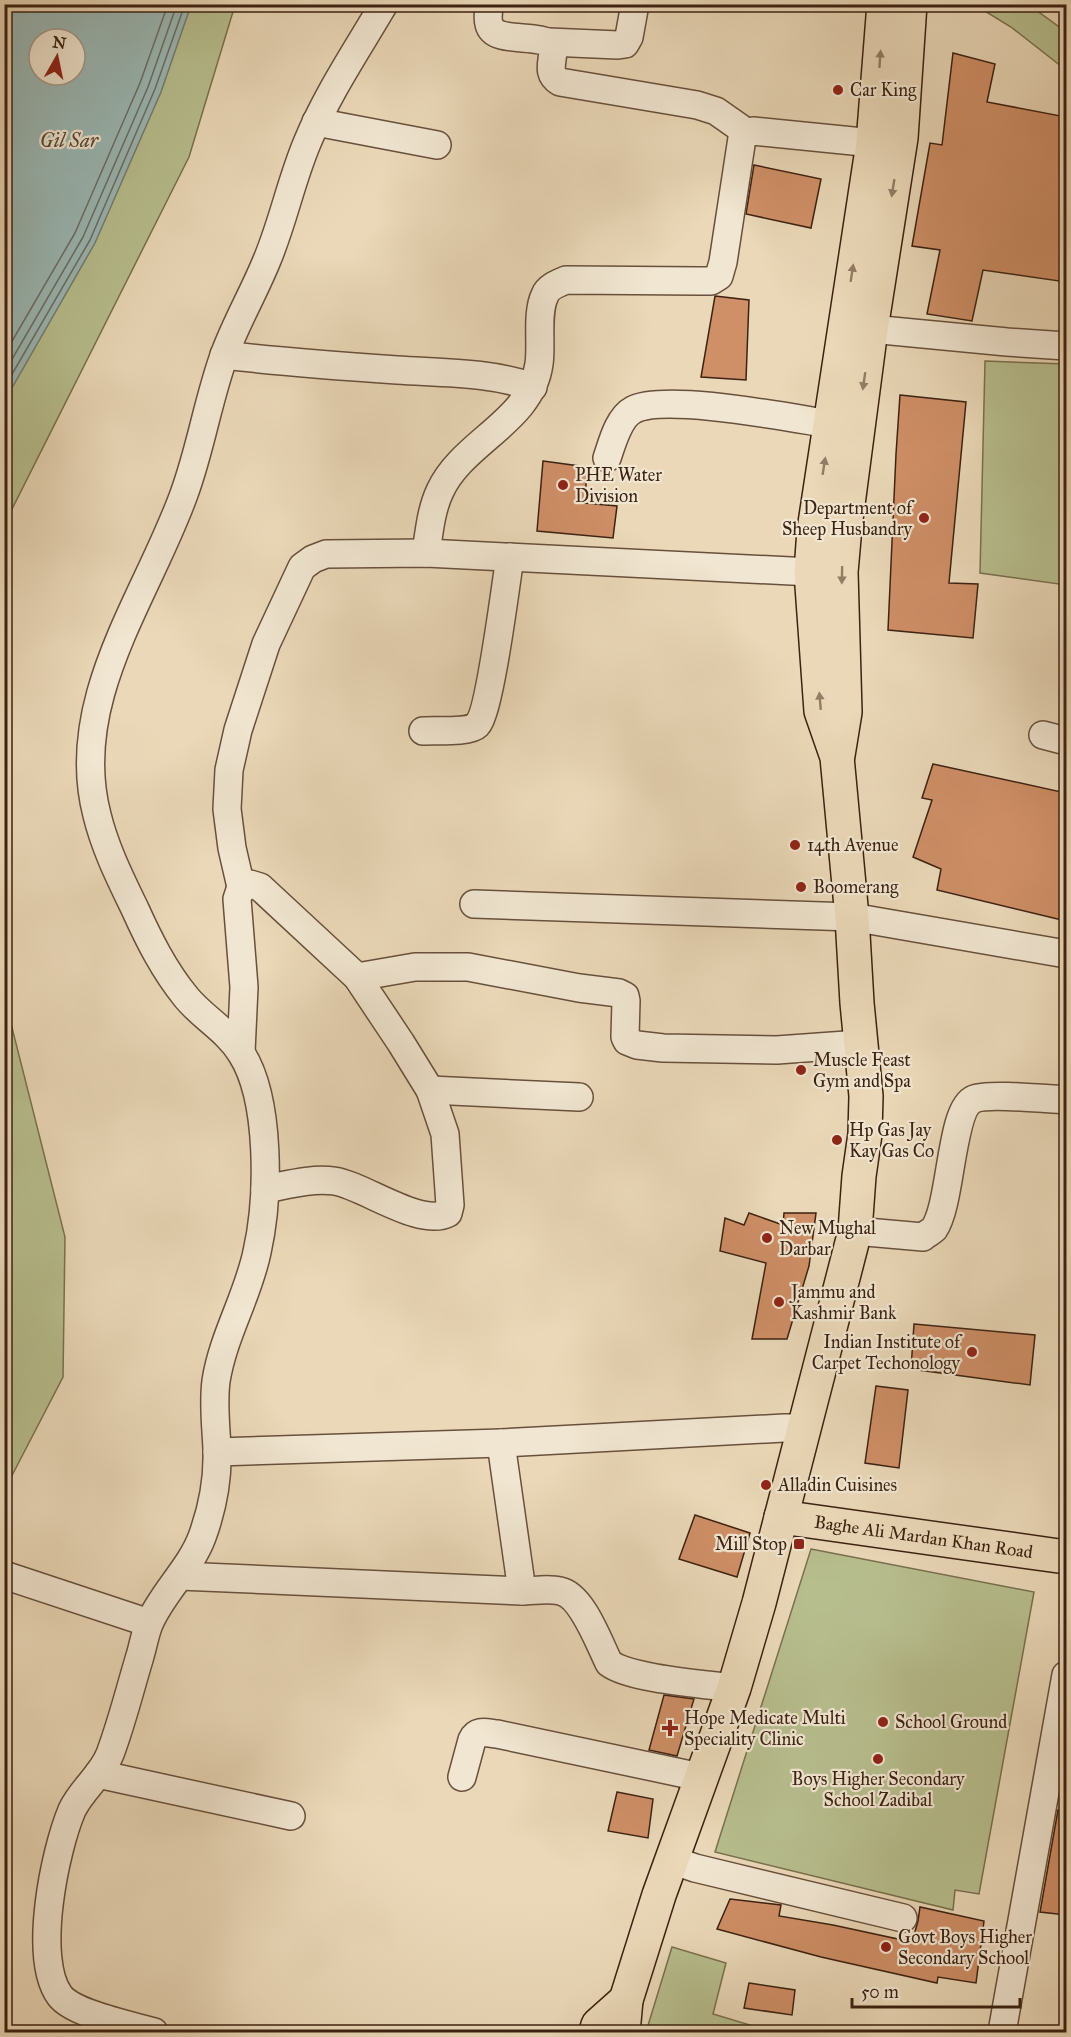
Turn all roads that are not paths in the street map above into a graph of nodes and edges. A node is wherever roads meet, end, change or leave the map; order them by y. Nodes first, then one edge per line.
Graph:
1 (384, 4) edge
2 (489, 4) edge
3 (635, 4) edge
4 (884, 4) edge
5 (910, 4) edge
6 (549, 42) junction
7 (316, 122) junction
8 (746, 132) junction
9 (887, 140) junction
10 (437, 145) dead end
11 (858, 327) junction
12 (1066, 346) edge
13 (224, 355) junction
14 (533, 387) junction
15 (830, 424) junction
16 (607, 458) dead end
17 (426, 553) junction
18 (510, 557) junction
19 (811, 572) junction
20 (423, 731) dead end
21 (837, 757) junction
22 (241, 887) junction
23 (474, 904) dead end
24 (852, 917) junction
25 (1066, 954) edge
26 (357, 977) junction
27 (860, 1044) junction
28 (241, 1052) junction
29 (430, 1090) junction
30 (579, 1097) dead end
31 (1066, 1100) edge
32 (265, 1189) junction
33 (855, 1231) junction
34 (806, 1428) junction
35 (501, 1443) junction
36 (217, 1452) junction
37 (781, 1517) junction
38 (1066, 1557) edge
39 (4, 1575) edge
40 (180, 1576) junction
41 (522, 1591) junction
42 (149, 1623) junction
43 (1066, 1675) edge
44 (734, 1688) junction
45 (98, 1774) junction
46 (462, 1777) dead end
47 (700, 1777) junction
48 (291, 1816) dead end
49 (672, 1860) junction
50 (903, 1918) dead end
51 (626, 2000) junction
52 (154, 2032) edge
53 (596, 2032) edge
54 (623, 2032) edge
55 (1002, 2032) edge

1 - 7 street
2 - 6 street
3 - 6 street
9 -> 4 main road
5 - 9 main road
6 - 8 street
7 - 10 street
7 - 13 street
8 - 9 street
8 - 14 street
9 - 11 main road
11 - 12 street
11 - 15 main road
11 -> 21 main road
13 - 14 street
13 - 28 street
14 - 17 street
15 - 16 street
19 -> 15 main road
17 - 18 street
17 - 22 street
18 - 19 street
18 - 20 street
21 -> 19 main road
21 - 24 main road
22 - 26 street
22 - 28 street
23 - 24 street
24 - 25 street
24 - 27 main road
26 - 27 street
26 - 29 street
27 - 33 main road
28 - 32 street
29 - 30 street
29 - 32 street
31 - 33 street
32 - 36 street
33 - 34 main road
34 - 35 street
34 - 37 main road
35 - 36 street
35 - 41 street
36 - 40 street
37 - 38 main road, Baghe Ali Mardan Khan Road
37 - 44 main road
39 - 42 street
40 - 41 street
40 - 42 street
41 - 44 street
42 - 45 street
43 - 55 street
44 - 47 main road
45 - 48 street
45 - 52 street
46 - 47 street
47 - 49 main road
49 - 50 street
49 - 51 main road
51 - 53 main road
51 - 54 main road

